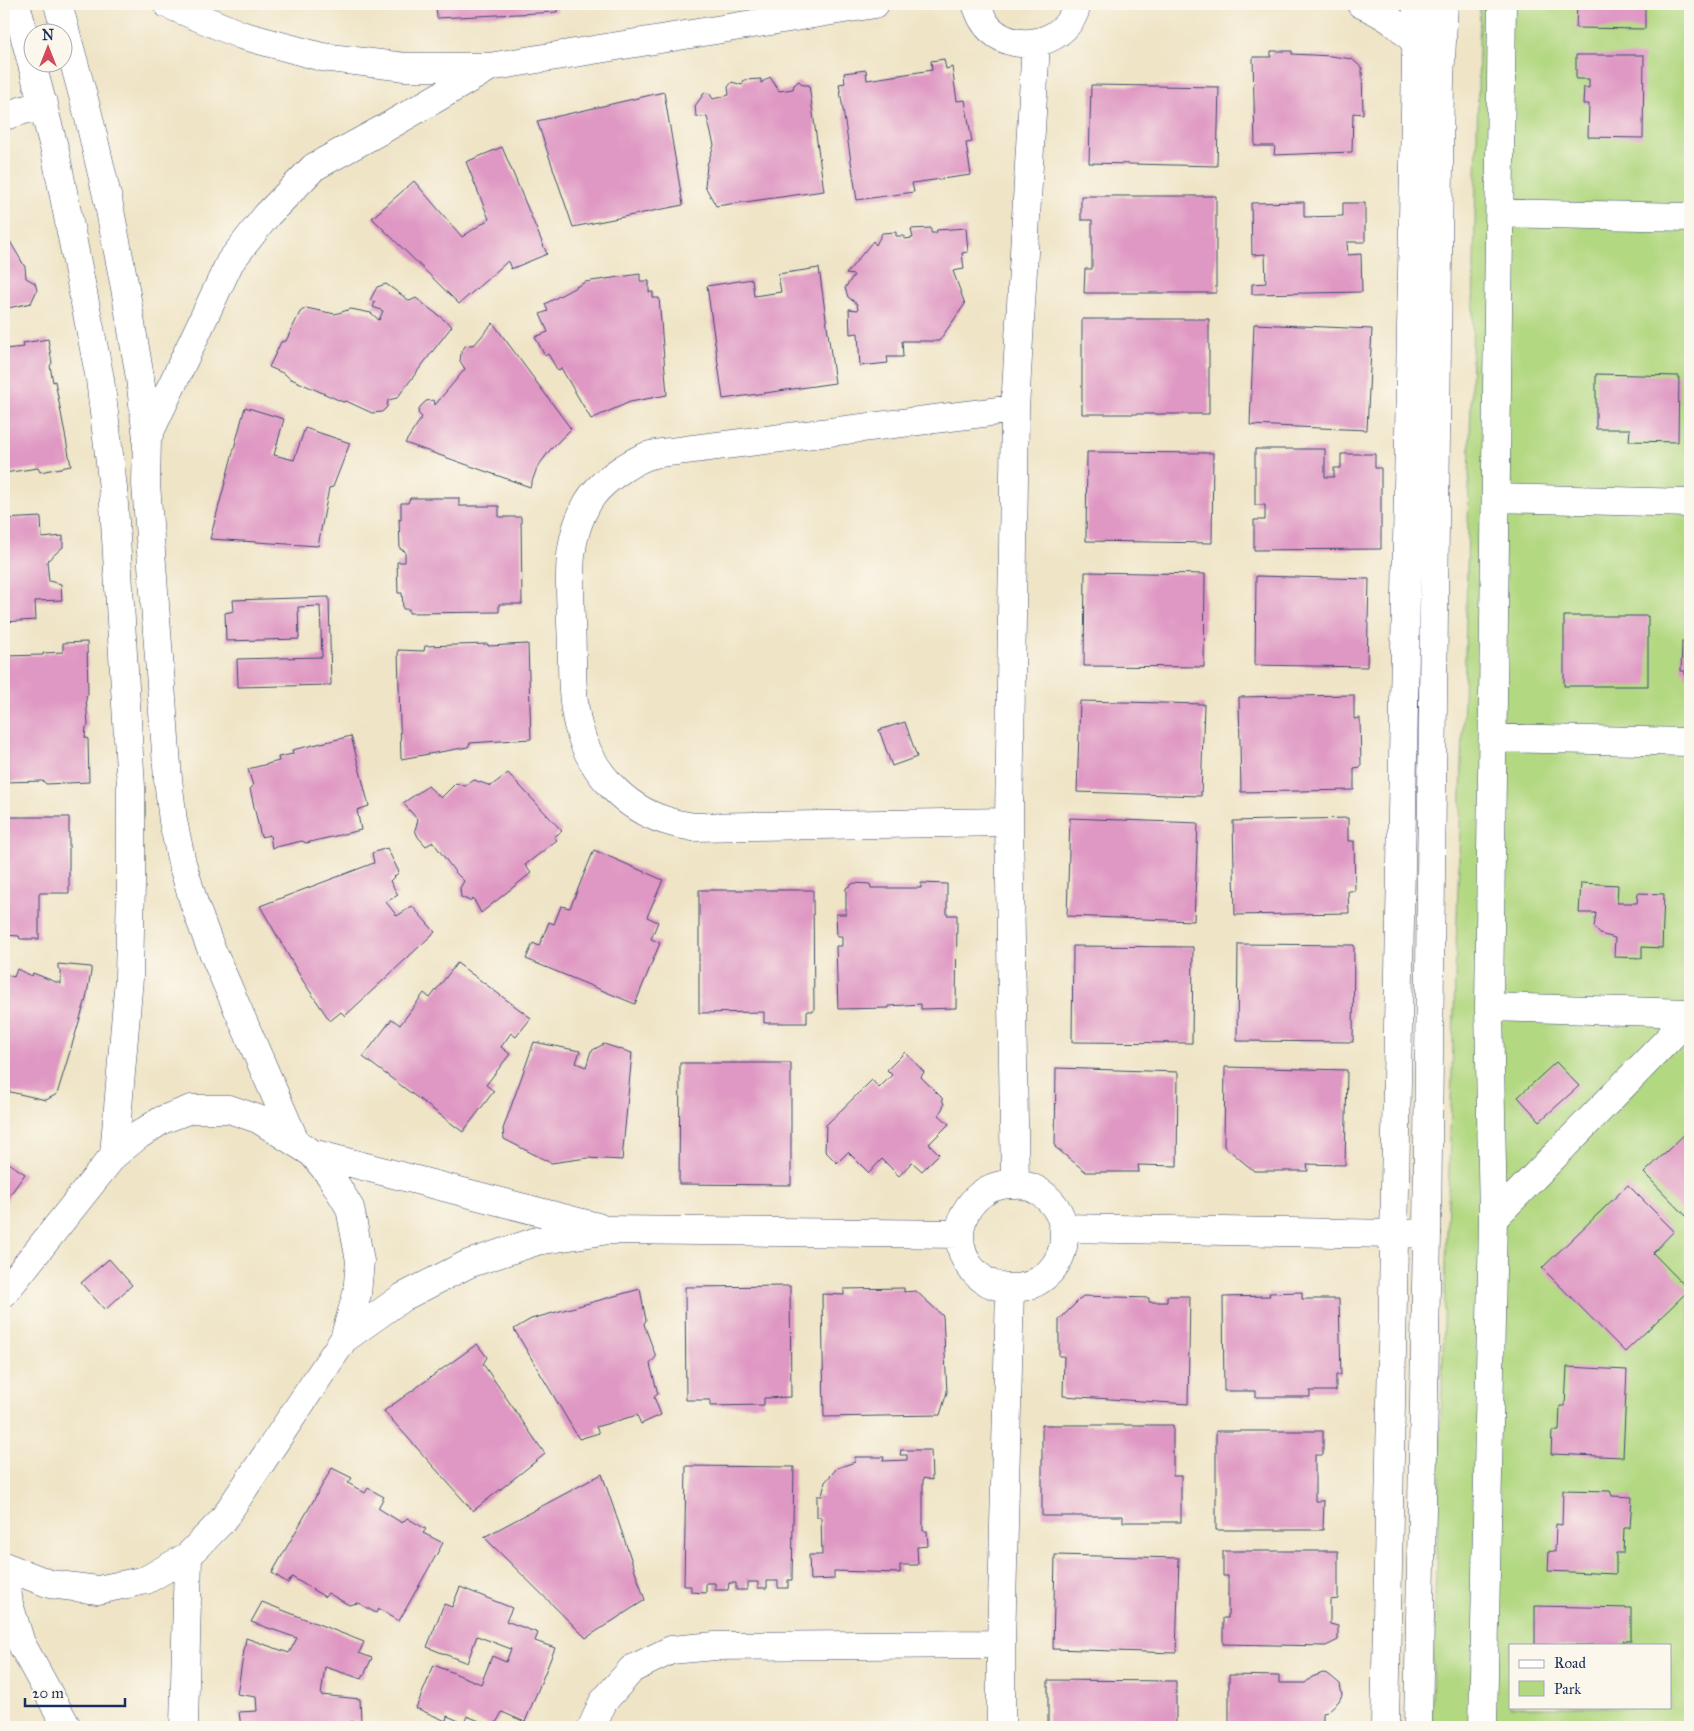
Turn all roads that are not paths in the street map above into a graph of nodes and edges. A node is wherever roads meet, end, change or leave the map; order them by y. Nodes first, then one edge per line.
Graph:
1 (16, 4) edge
2 (58, 4) edge
3 (167, 4) edge
4 (875, 4) edge
5 (976, 4) edge
6 (1077, 4) edge
7 (1360, 4) edge
8 (1417, 4) edge
9 (1444, 4) edge
10 (1502, 4) edge
11 (1415, 40) junction
12 (1036, 43) junction
13 (489, 67) junction
14 (1440, 78) junction
15 (44, 104) junction
16 (4, 116) edge
17 (1500, 213) junction
18 (1690, 217) edge
19 (1015, 409) junction
20 (147, 438) junction
21 (1496, 498) junction
22 (1690, 503) edge
23 (1493, 738) junction
24 (1690, 742) edge
25 (1009, 822) junction
26 (1489, 1007) junction
27 (1690, 1013) edge
28 (1690, 1017) edge
29 (304, 1148) junction
30 (114, 1155) junction
31 (1015, 1183) junction
32 (1493, 1219) junction
33 (1064, 1228) junction
34 (609, 1230) junction
35 (1427, 1233) junction
36 (960, 1234) junction
37 (1394, 1234) junction
38 (1010, 1289) junction
39 (4, 1293) edge
40 (344, 1339) junction
41 (188, 1556) junction
42 (4, 1567) edge
43 (1001, 1644) junction
44 (67, 1727) edge
45 (184, 1727) edge
46 (592, 1727) edge
47 (1001, 1727) edge
48 (1385, 1727) edge
49 (1418, 1727) edge
50 (1483, 1727) edge

1 - 15 street
2 - 20 street
3 - 13 street
4 - 13 street
5 - 12 street
6 - 12 street
7 - 11 street
8 - 11 street
9 - 14 street
10 - 17 street
11 - 14 street
11 - 37 street
12 - 19 street
13 - 20 street
14 - 35 street
15 - 16 street
15 - 30 street
17 - 18 street
17 - 21 street
19 - 25 street
19 - 25 street
20 - 29 street
21 - 22 street
21 - 23 street
23 - 24 street
23 - 26 street
25 - 31 street
26 - 27 street
26 - 32 street
28 - 32 street
29 - 30 street
29 - 34 street
29 - 40 street
30 - 39 street
31 - 33 street
31 - 36 street
32 - 50 street
33 - 37 street
33 - 38 street
34 - 36 street
34 - 40 street
35 - 37 street
35 - 49 street
36 - 38 street
37 - 48 street
38 - 43 street
40 - 41 street
41 - 42 street
41 - 45 street
42 - 44 street
43 - 46 street
43 - 47 street

